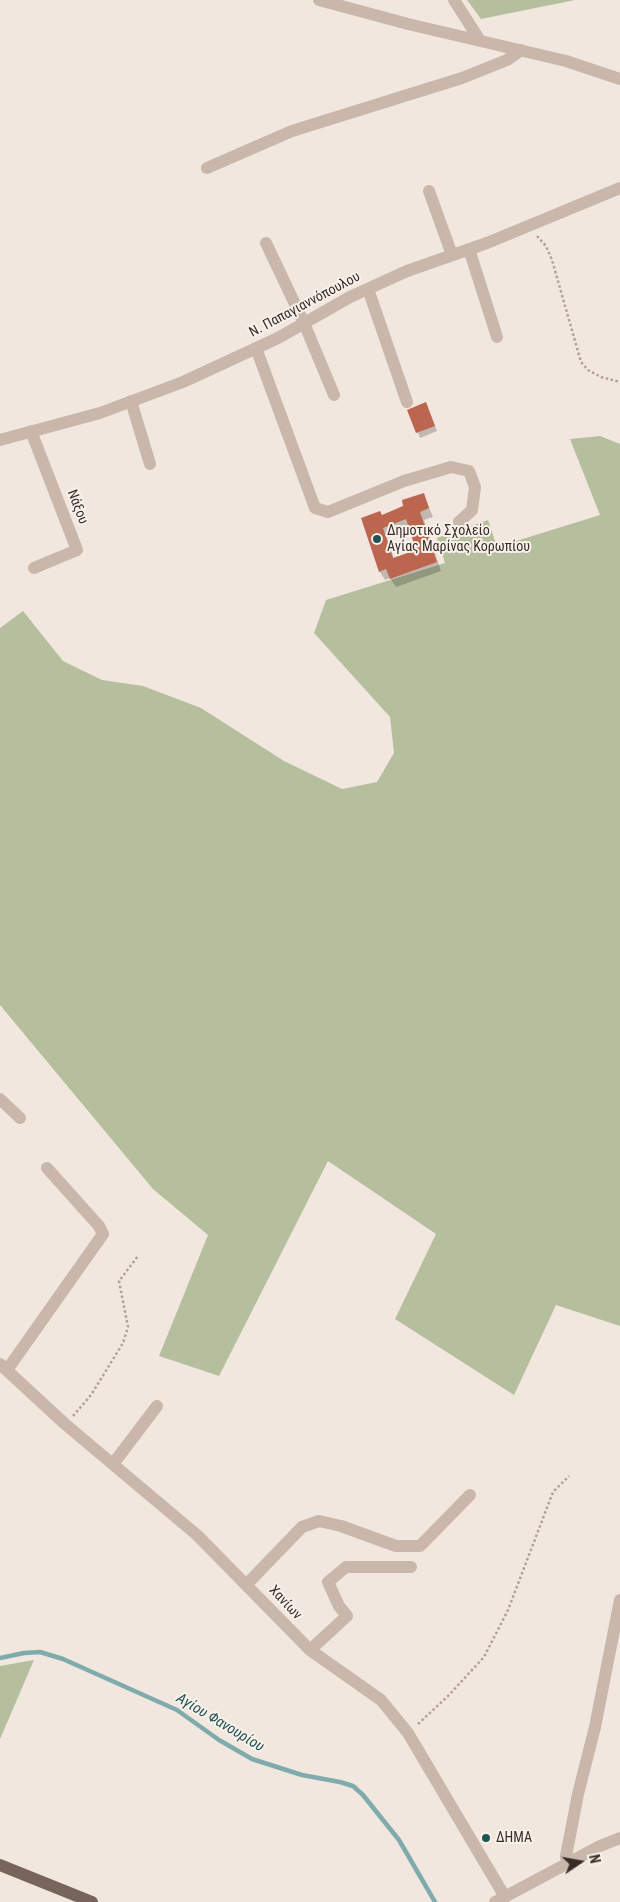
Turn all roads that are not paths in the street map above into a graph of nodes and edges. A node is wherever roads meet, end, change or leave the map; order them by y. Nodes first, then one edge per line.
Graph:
1 (319, 0) edge
2 (454, 0) edge
3 (479, 39) junction
4 (521, 50) junction
5 (620, 79) edge
6 (207, 168) dead end
7 (620, 188) edge
8 (429, 191) dead end
9 (266, 243) dead end
10 (469, 250) junction
11 (452, 256) junction
12 (368, 289) junction
13 (304, 323) junction
14 (497, 337) dead end
15 (256, 348) junction
16 (334, 395) dead end
17 (131, 401) junction
18 (407, 402) dead end
19 (31, 431) junction
20 (0, 440) edge
21 (150, 464) dead end
22 (459, 522) dead end
23 (34, 568) dead end
24 (0, 1099) edge
25 (20, 1118) dead end
26 (47, 1168) dead end
27 (4, 1367) edge
28 (157, 1406) dead end
29 (113, 1464) junction
30 (470, 1495) dead end
31 (411, 1567) dead end
32 (247, 1584) junction
33 (620, 1600) edge
34 (310, 1650) junction
35 (620, 1838) edge
36 (0, 1864) edge
37 (567, 1864) junction
38 (500, 1899) edge
39 (92, 1902) edge

1 - 3 street
2 - 3 street
3 - 4 street
4 - 5 street
4 - 6 street
7 - 10 street, Ν. Παπαγιαννόπουλου
8 - 11 street
9 - 13 street
10 - 11 street, Ν. Παπαγιαννόπουλου
10 - 14 street
11 - 12 street, Ν. Παπαγιαννόπουλου
12 - 13 street, Ν. Παπαγιαννόπουλου
12 - 18 street
13 - 15 street, Ν. Παπαγιαννόπουλου
13 - 16 street
15 - 17 street, Ν. Παπαγιαννόπουλου
15 - 22 street
17 - 19 street, Ν. Παπαγιαννόπουλου
17 - 21 street
19 - 20 street, Ν. Παπαγιαννόπουλου
19 - 23 street, Νάξου
24 - 25 street
26 - 27 street
27 - 29 street, Χανίων
28 - 29 street
29 - 32 street, Χανίων
30 - 32 street
31 - 34 street
32 - 34 street, Χανίων
33 - 37 street
34 - 38 street, Χανίων
35 - 37 street
36 - 39 main road
37 - 38 street

